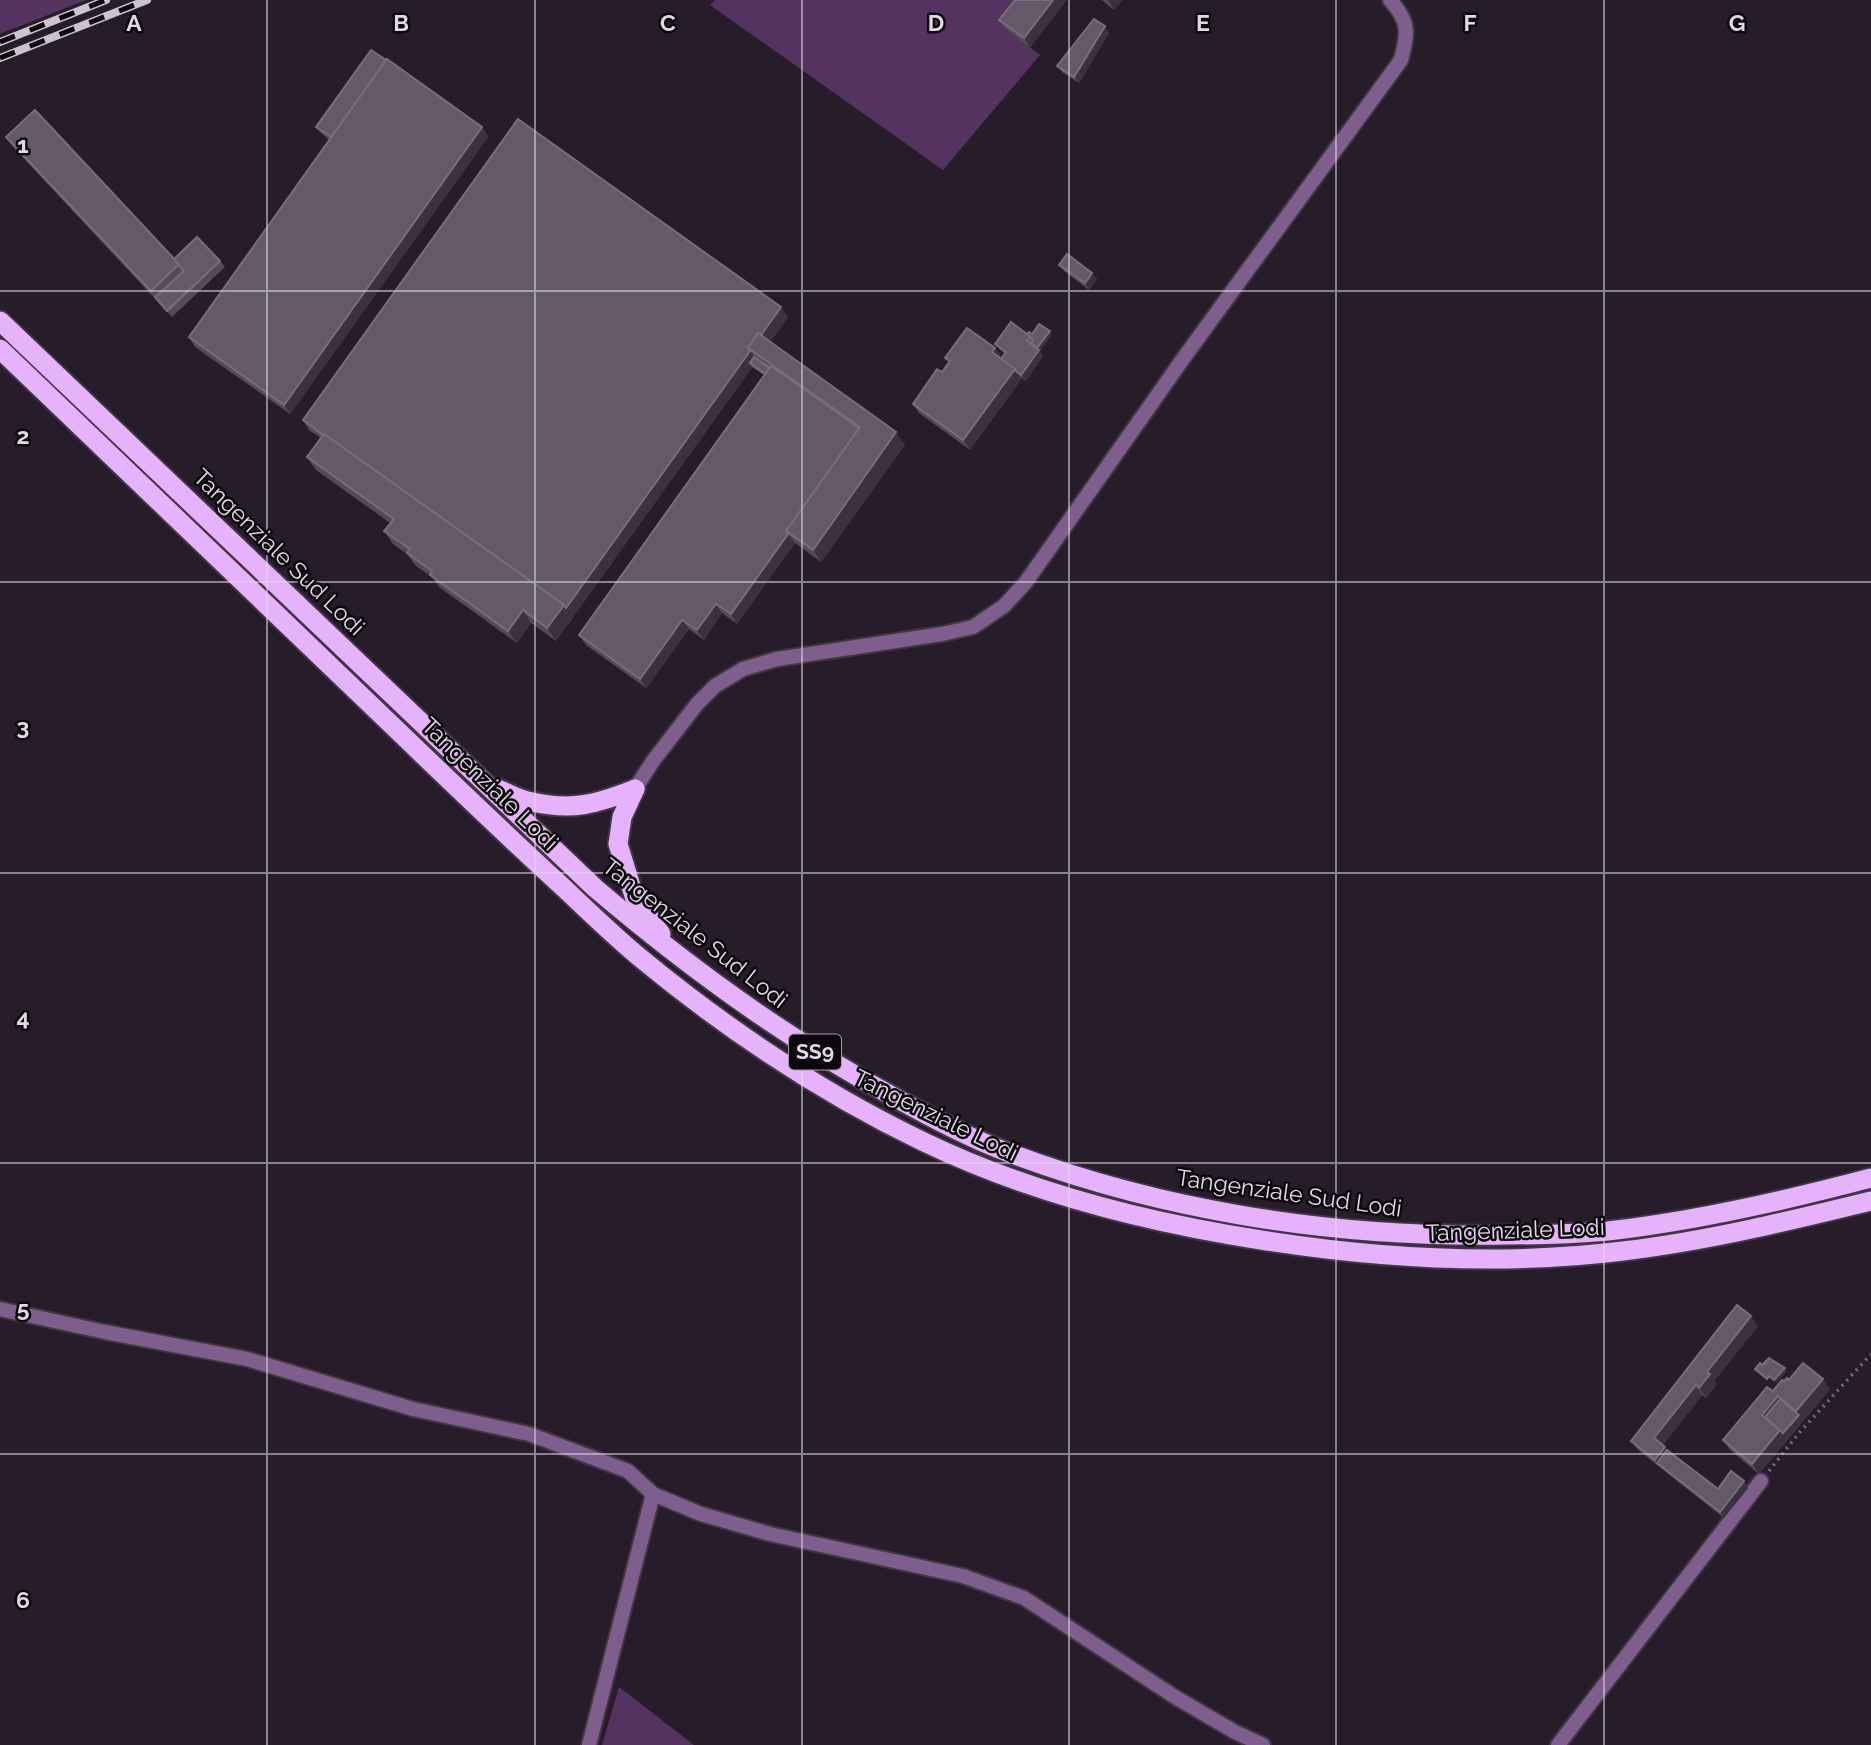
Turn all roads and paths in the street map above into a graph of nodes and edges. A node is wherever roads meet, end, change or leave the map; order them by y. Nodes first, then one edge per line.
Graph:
1 (1390, 0) edge
2 (0, 321) edge
3 (0, 349) edge
4 (487, 784) junction
5 (635, 789) junction
6 (676, 954) junction
7 (1871, 1166) edge
8 (1871, 1178) edge
9 (1828, 1189) junction
10 (1871, 1201) edge
11 (0, 1309) edge
12 (1871, 1354) edge
13 (1761, 1481) joint
14 (653, 1494) junction
15 (589, 1745) edge
16 (1263, 1745) edge
17 (1558, 1745) edge

1 - 5 street
2 - 4 highway, Tangenziale Sud Lodi / SS9
3 - 10 highway, Tangenziale Lodi / SS9
4 - 5 highway
4 - 6 highway, Tangenziale Sud Lodi / SS9
5 - 6 highway
6 - 9 highway, Tangenziale Sud Lodi / SS9
7 - 9 highway
8 - 9 highway, Tangenziale Sud Lodi / SS9
11 - 14 street
12 - 13 path
13 - 17 street
14 - 15 street
14 - 16 street

